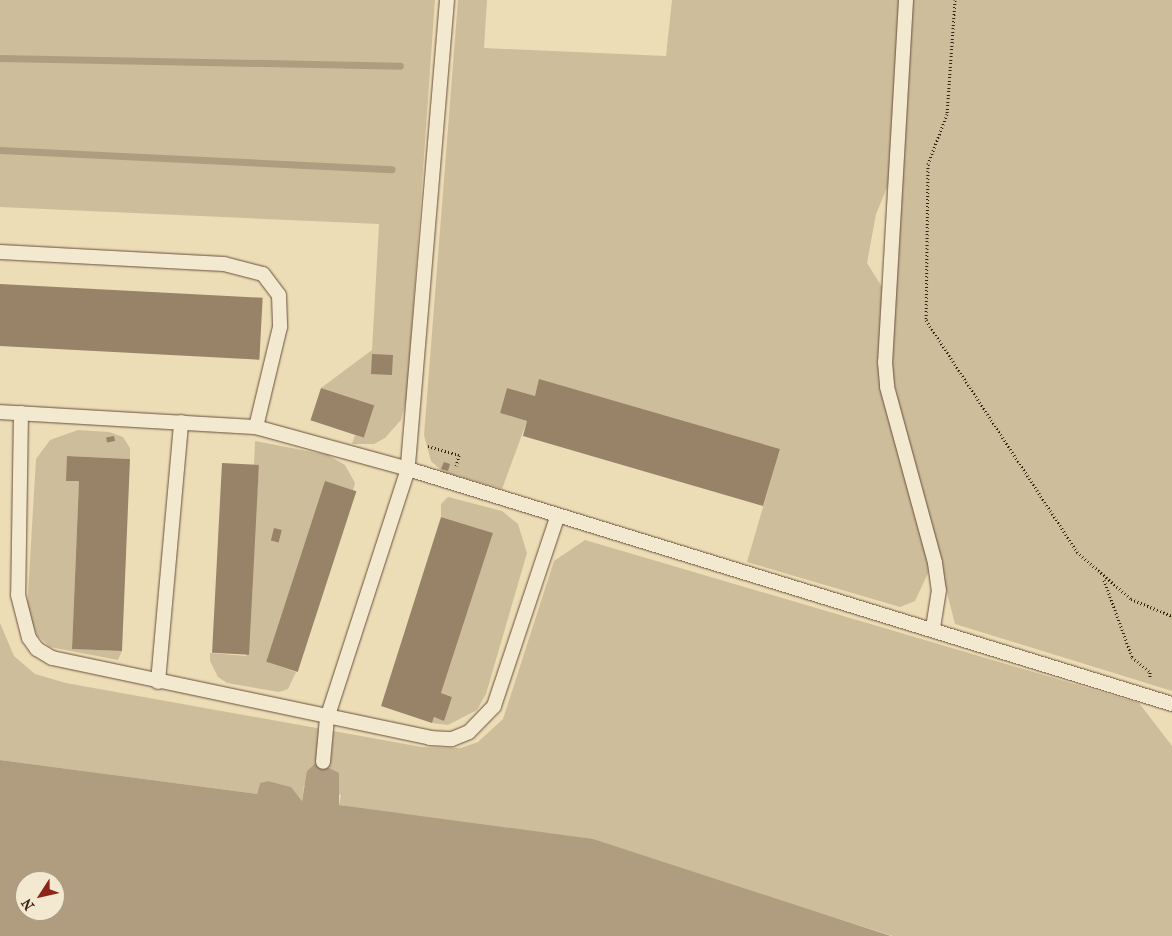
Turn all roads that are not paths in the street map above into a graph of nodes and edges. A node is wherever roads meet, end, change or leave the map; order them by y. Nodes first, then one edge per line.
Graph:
1 (447, 0) edge
2 (906, 0) edge
3 (0, 252) edge
4 (0, 412) edge
5 (21, 413) junction
6 (181, 422) junction
7 (256, 427) junction
8 (408, 470) junction
9 (557, 518) junction
10 (933, 629) junction
11 (158, 682) junction
12 (1172, 704) edge
13 (327, 718) junction
14 (323, 762) dead end

1 - 8 lane
2 - 10 lane
3 - 7 lane
4 - 5 lane
5 - 6 lane
5 - 11 lane
6 - 7 lane
6 - 11 lane
7 - 8 lane
8 - 9 lane
8 - 13 lane
9 - 10 lane
9 - 13 lane
10 - 12 lane
11 - 13 lane
13 - 14 lane

